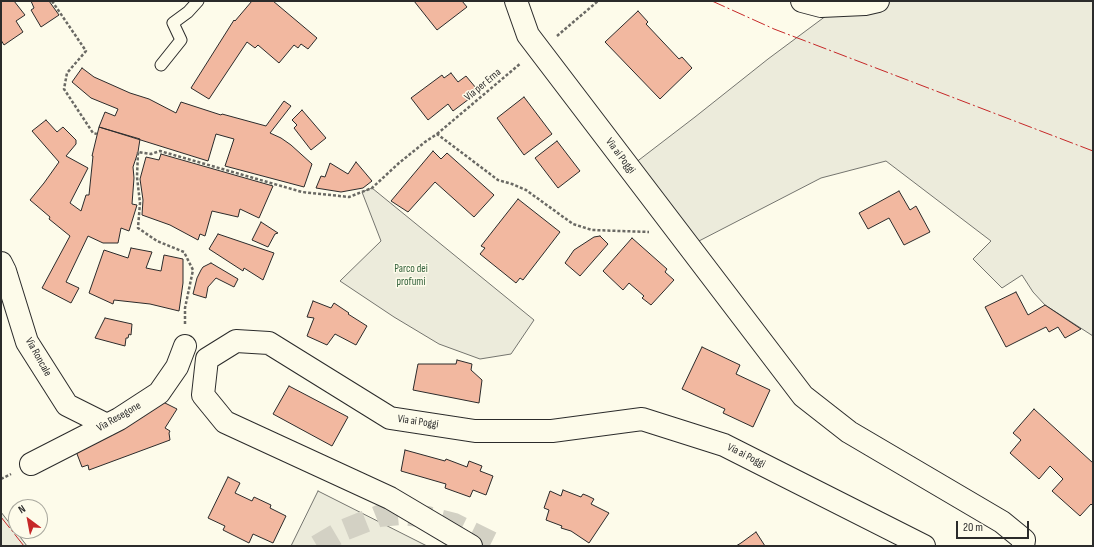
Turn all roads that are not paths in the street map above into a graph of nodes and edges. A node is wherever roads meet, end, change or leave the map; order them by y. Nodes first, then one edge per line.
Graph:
1 (198, 1) edge
2 (516, 1) edge
3 (802, 1) edge
4 (878, 1) edge
5 (161, 65) dead end
6 (1, 263) edge
7 (185, 346) road end
8 (177, 368) junction
9 (206, 374) junction
10 (107, 425) junction
11 (31, 464) dead end
12 (471, 546) edge
13 (924, 546) edge
14 (1023, 546) edge

1 - 5 lane
2 - 14 street, Via ai Poggi
3 - 4 street
6 - 10 street, Via Roncale
7 - 8 street, Via Resegone
8 - 9 street
8 - 10 street, Via Resegone
9 - 12 street, Via ai Poggi
9 - 13 street, Via ai Poggi
10 - 11 street, Via Resegone

